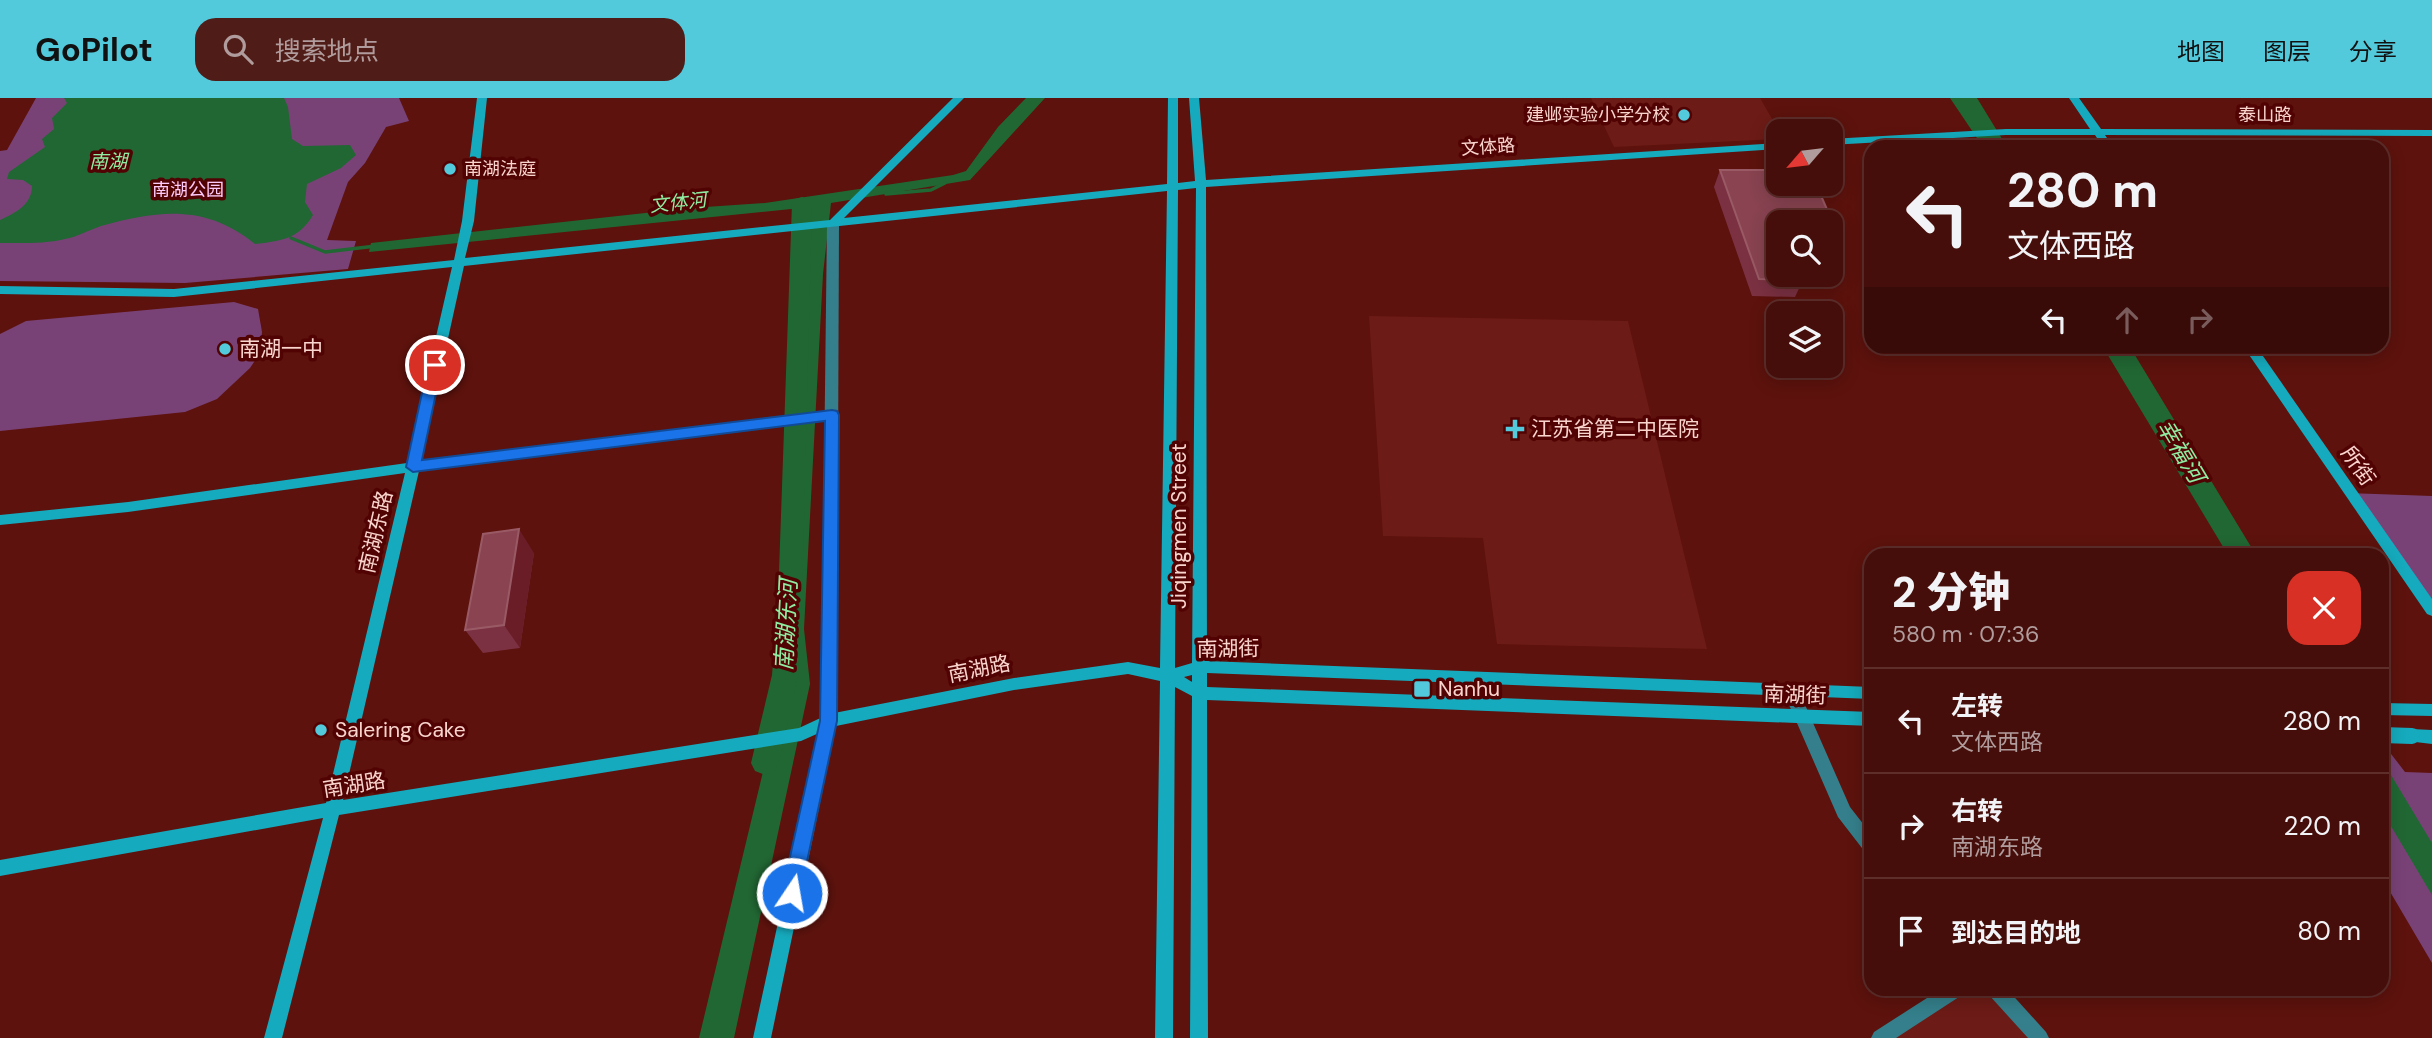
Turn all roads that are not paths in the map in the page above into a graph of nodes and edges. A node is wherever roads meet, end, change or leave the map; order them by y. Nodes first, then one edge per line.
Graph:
1 (482, 98) edge
2 (959, 98) edge
3 (1173, 98) edge
4 (1194, 98) edge
5 (2074, 98) edge
6 (2098, 132) junction
7 (2432, 133) edge
8 (1864, 140) edge
9 (1866, 140) edge
10 (2104, 140) edge
11 (1843, 141) edge
12 (1766, 147) edge
13 (1201, 184) junction
14 (1172, 187) junction
15 (831, 224) junction
16 (458, 264) junction
17 (0, 290) edge
18 (2255, 354) edge
19 (832, 415) junction
20 (413, 467) junction
21 (0, 520) edge
22 (2432, 610) edge
23 (1199, 667) junction
24 (1168, 676) junction
25 (1791, 691) junction
26 (1200, 693) junction
27 (1864, 693) edge
28 (2389, 709) edge
29 (2432, 710) edge
30 (1801, 717) junction
31 (1864, 719) edge
32 (829, 721) junction
33 (2389, 735) edge
34 (2432, 737) edge
35 (333, 810) junction
36 (1864, 838) edge
37 (0, 868) edge
38 (1945, 996) edge
39 (2001, 996) edge
40 (273, 1038) edge
41 (762, 1038) edge
42 (1164, 1038) edge
43 (1199, 1038) edge
44 (1880, 1038) edge
45 (2040, 1038) edge

1 - 16 street, 南湖东路
2 - 15 street
3 - 14 street, Jiqingmen Street
4 - 13 street, Jiqingmen Street
5 - 6 street
6 - 7 street, 泰山路
6 - 9 street
6 - 10 street
8 - 11 street
12 - 13 street, 文体路
13 - 14 street, 文体路
13 - 23 street, Jiqingmen Street
14 - 15 street, 文体路
14 - 24 street, Jiqingmen Street
15 - 16 street, 文体路
15 - 19 street
16 - 17 street, 文体路
16 - 20 street, 南湖东路
18 - 22 street, 所街
19 - 20 street
19 - 32 street
20 - 21 street
20 - 35 street, 南湖东路
23 - 24 street, 南湖街
23 - 25 street, 南湖街
23 - 26 street, Jiqingmen Street
24 - 26 street, 南湖街
24 - 32 street, 南湖路
24 - 42 street, Jiqingmen Street
25 - 27 street, 南湖街
25 - 30 street
26 - 30 street, 南湖街
26 - 43 street, Jiqingmen Street
28 - 29 street
30 - 31 street, 南湖街
30 - 36 street
32 - 35 street, 南湖路
32 - 41 street
33 - 34 street, bridge
35 - 37 street, 南湖路
35 - 40 street, 南湖东路
38 - 44 street
39 - 45 street

